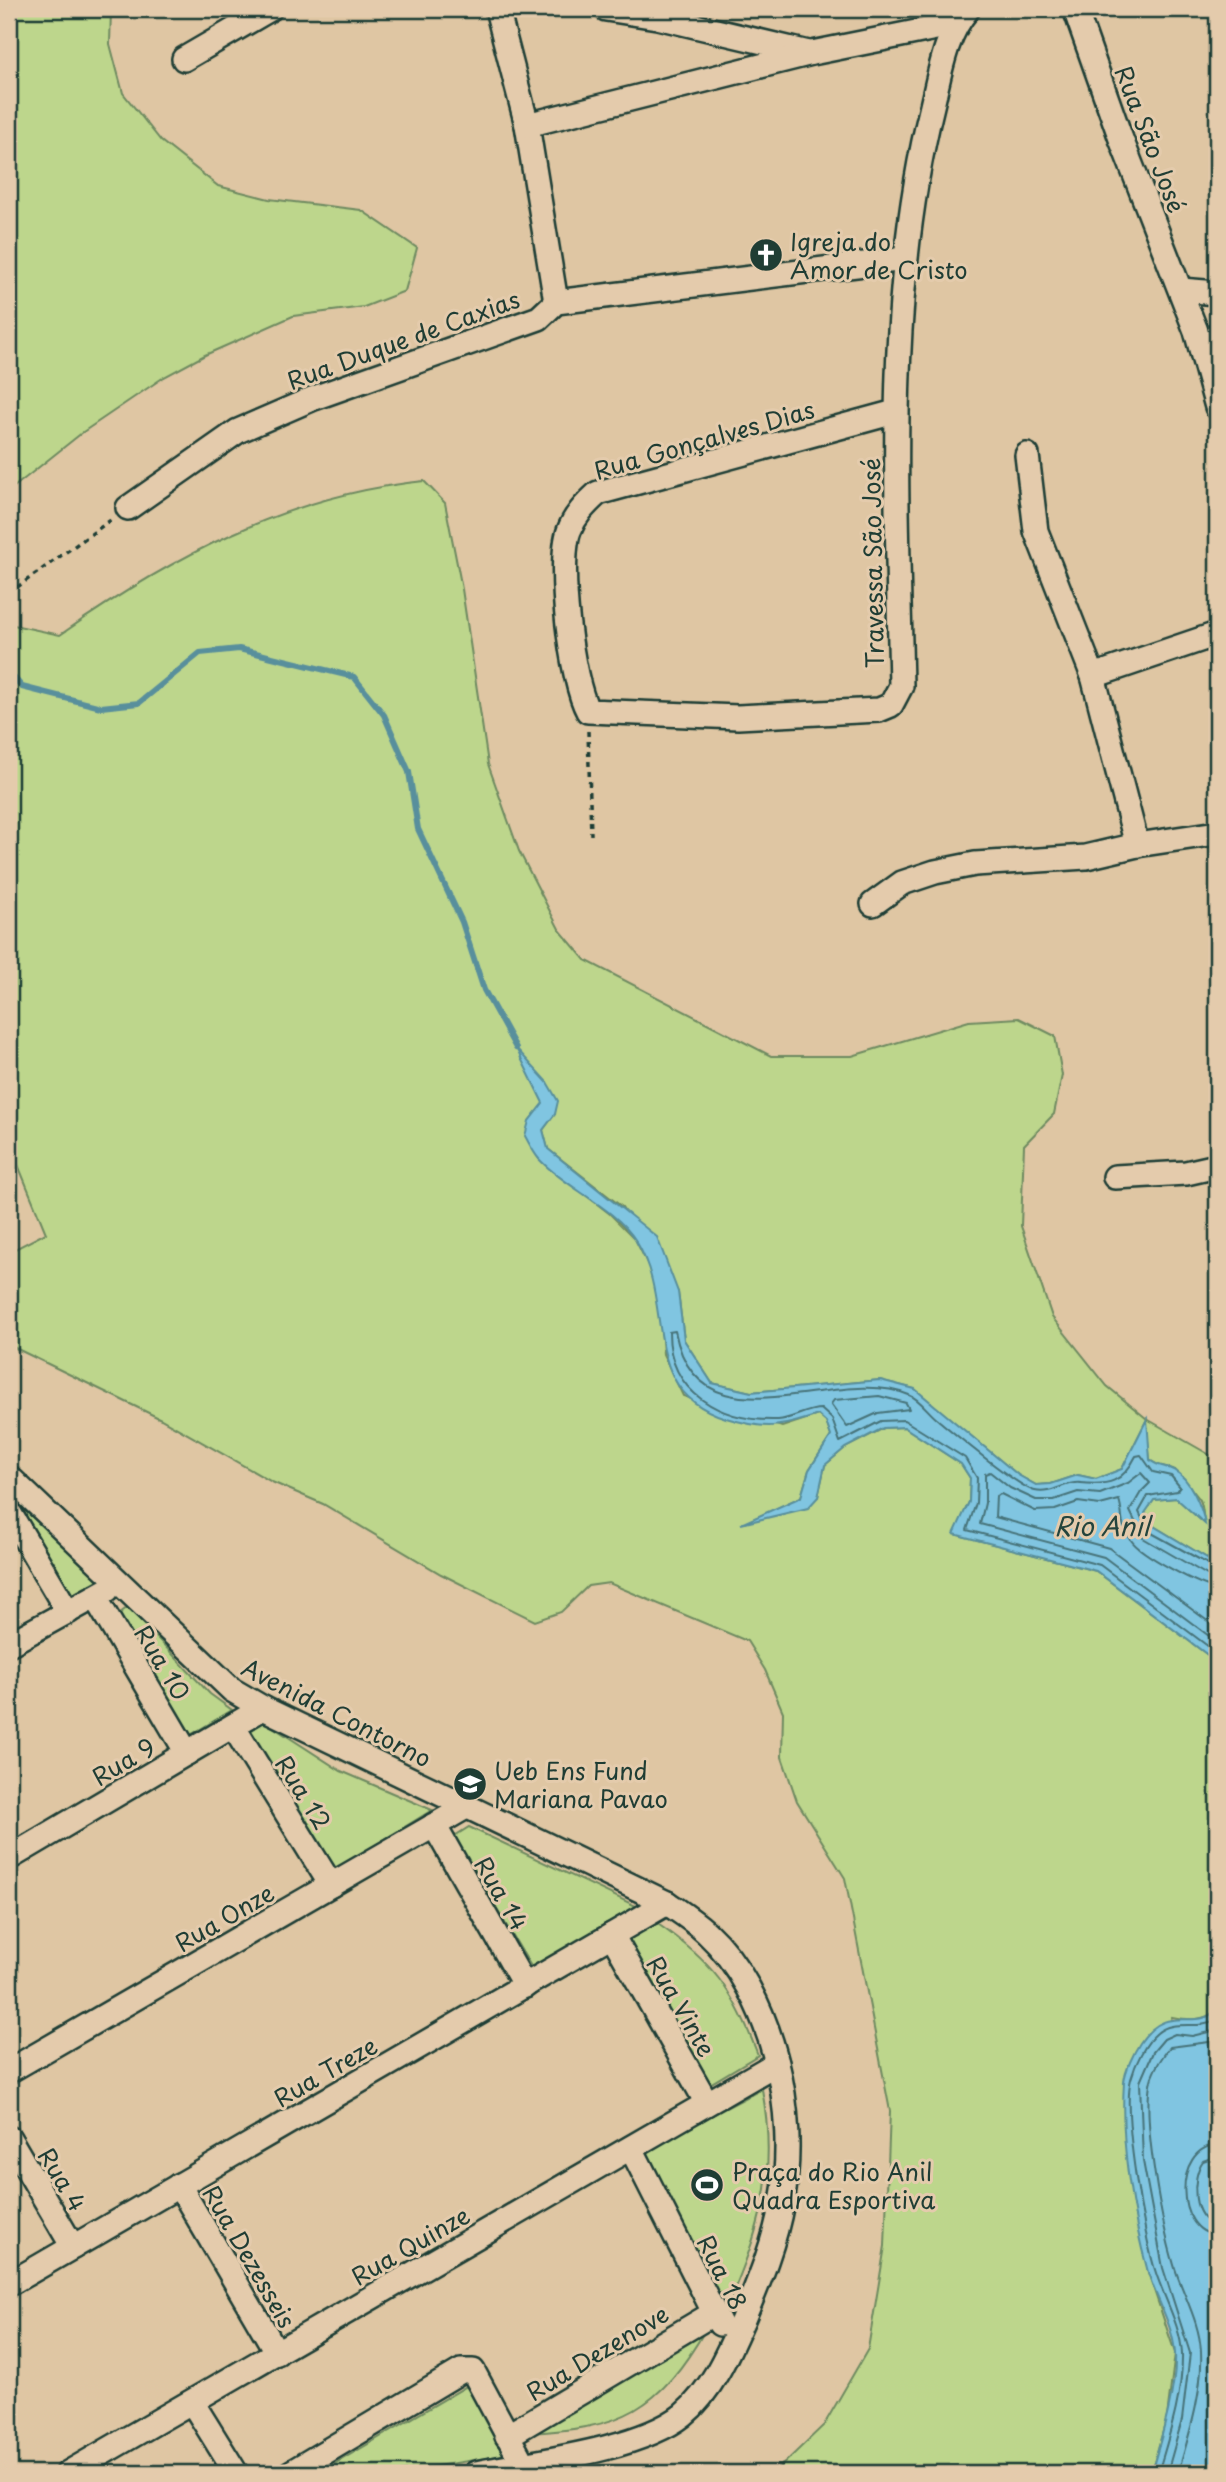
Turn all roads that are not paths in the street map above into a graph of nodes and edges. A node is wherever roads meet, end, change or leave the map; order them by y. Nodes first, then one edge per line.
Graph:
1 (270, 9) edge
2 (497, 9) edge
3 (606, 9) edge
4 (1075, 9) edge
5 (962, 16) edge
6 (812, 53) junction
7 (184, 59) dead end
8 (527, 125) junction
9 (905, 260) junction
10 (1181, 290) junction
11 (1217, 293) edge
12 (556, 302) junction
13 (1217, 407) edge
14 (895, 412) junction
15 (1027, 455) dead end
16 (128, 508) road end
17 (1217, 634) edge
18 (1093, 676) junction
19 (588, 711) joint
20 (1217, 833) edge
21 (1137, 845) junction
22 (873, 904) dead end
23 (1217, 1166) edge
24 (1115, 1177) dead end
25 (9, 1477) edge
26 (9, 1511) edge
27 (122, 1582) junction
28 (95, 1597) junction
29 (68, 1612) junction
30 (9, 1644) edge
31 (263, 1708) junction
32 (233, 1726) junction
33 (187, 1753) junction
34 (466, 1807) junction
35 (434, 1825) junction
36 (9, 1858) edge
37 (331, 1885) junction
38 (667, 1903) junction
39 (612, 1936) junction
40 (525, 1986) junction
41 (777, 2063) junction
42 (9, 2071) edge
43 (707, 2103) junction
44 (9, 2138) edge
45 (631, 2148) junction
46 (178, 2185) junction
47 (73, 2247) junction
48 (9, 2284) edge
49 (714, 2313) junction
50 (731, 2346) junction
51 (277, 2353) junction
52 (192, 2402) junction
53 (507, 2436) junction
54 (523, 2464) junction
55 (68, 2473) edge
56 (236, 2473) edge
57 (290, 2473) edge
58 (476, 2473) edge

1 - 7 street
2 - 8 street
3 - 6 street
4 - 10 street, Rua São José
5 - 6 street
5 - 9 street, Travessa São José
6 - 8 street
8 - 12 street
9 - 12 street, Rua Duque de Caxias
9 - 14 street, Travessa São José
10 - 11 street
10 - 13 street, Rua São José
12 - 16 street, Rua Duque de Caxias
14 - 19 street, Rua Gonçalves Dias
14 - 19 street, Travessa São José
15 - 18 street
17 - 18 street
18 - 21 street
20 - 21 street
21 - 22 street
23 - 24 street
25 - 27 street, Avenida Contorno
26 - 29 street
27 - 28 street
27 - 31 street, Avenida Contorno
28 - 29 street
28 - 33 street, Rua 10
29 - 30 street
31 - 32 street, Rua 9
31 - 34 street, Avenida Contorno
32 - 33 street, Rua 9
32 - 37 street, Rua 12
33 - 36 street, Rua 9
34 - 35 street, Rua Onze
34 - 38 street, Avenida Contorno
35 - 37 street, Rua Onze
35 - 40 street, Rua 14
37 - 42 street, Rua Onze
38 - 39 street, Rua Treze
38 - 41 street, Avenida Contorno
39 - 40 street, Rua Treze
39 - 43 street, Rua Vinte
40 - 46 street, Rua Treze
41 - 43 street, Rua Quinze
41 - 50 street, Avenida Contorno
43 - 45 street, Rua Quinze
44 - 47 street, Rua 4
45 - 49 street, Rua 18
45 - 51 street, Rua Quinze
46 - 47 street, Rua Treze
46 - 51 street, Rua Dezesseis
47 - 48 street, Rua Treze
49 - 50 street, Rua 18
49 - 53 street, Rua Dezenove
50 - 54 street, Avenida Contorno
51 - 52 street, Rua Quinze
52 - 55 street, Rua Quinze
52 - 56 street
53 - 54 street
53 - 57 street
54 - 58 street, Avenida Contorno

